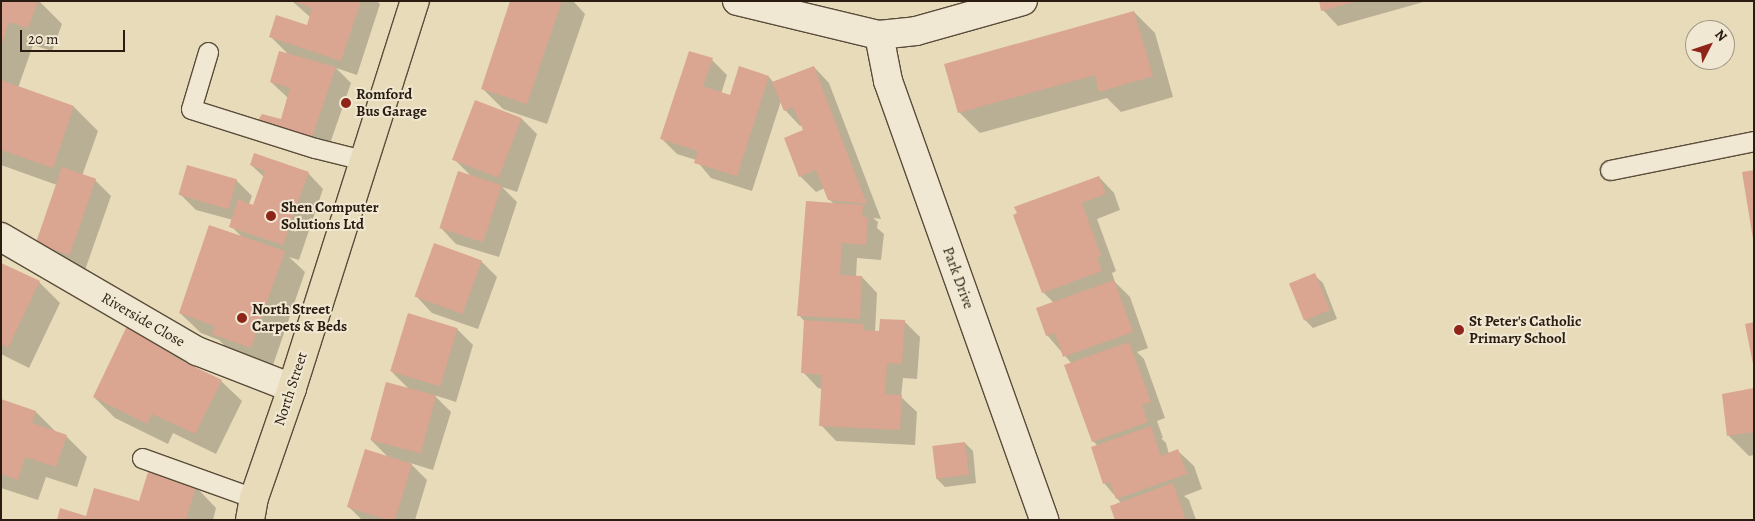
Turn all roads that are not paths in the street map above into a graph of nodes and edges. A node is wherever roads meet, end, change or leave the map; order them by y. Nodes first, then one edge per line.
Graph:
1 (415, 1) edge
2 (737, 1) edge
3 (1023, 1) edge
4 (880, 35) junction
5 (208, 52) dead end
6 (1754, 140) edge
7 (363, 160) junction
8 (1610, 170) dead end
9 (1, 236) edge
10 (292, 388) junction
11 (142, 458) dead end
12 (252, 509) edge
13 (1044, 520) edge

1 - 7 main road, North Street
2 - 4 street
3 - 4 street
4 - 13 street, Park Drive
5 - 7 lane
6 - 8 lane
7 - 10 main road, North Street
9 - 10 street, Riverside Close
10 - 12 main road, North Street
11 - 12 lane

